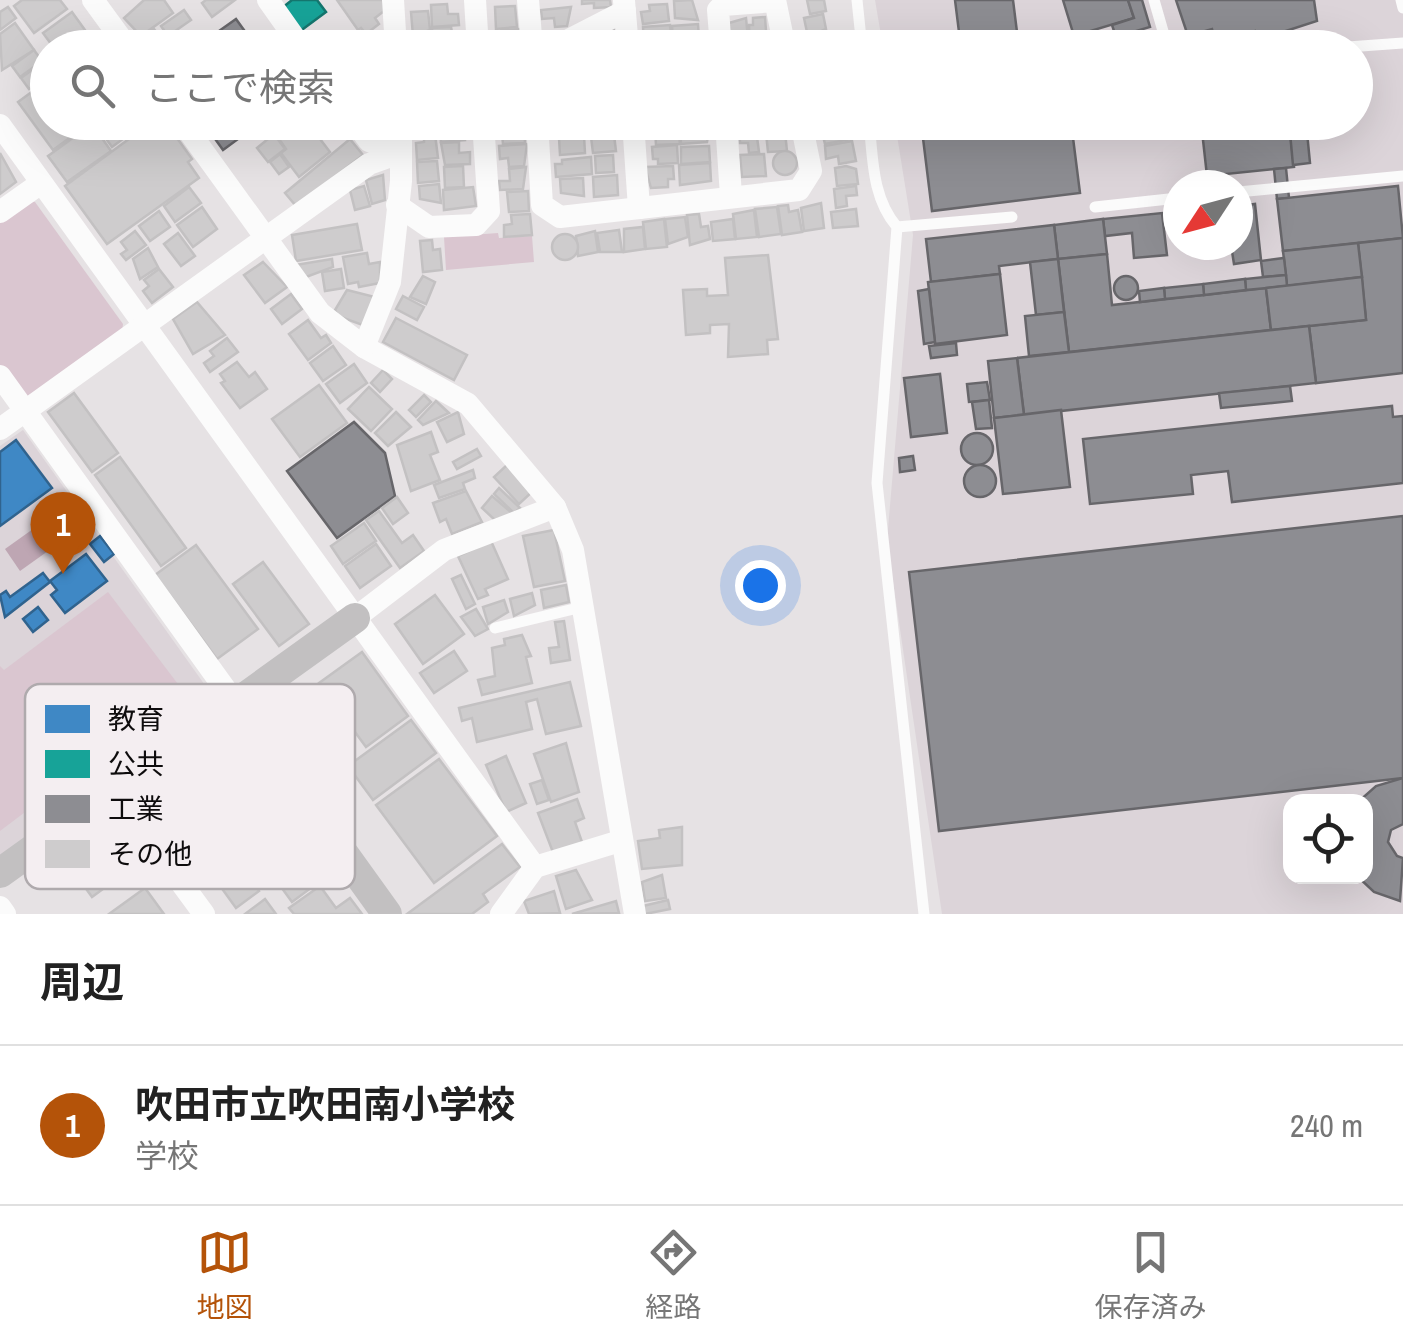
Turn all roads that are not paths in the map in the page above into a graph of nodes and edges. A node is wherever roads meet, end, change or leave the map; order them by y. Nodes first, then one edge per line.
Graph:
1 (93, 0) edge
2 (268, 0) edge
3 (393, 0) edge
4 (475, 0) edge
5 (528, 0) edge
6 (775, 0) edge
7 (857, 0) edge
8 (1154, 0) edge
9 (1400, 0) edge
10 (625, 5) edge
11 (1403, 8) edge
12 (115, 30) edge
13 (289, 30) edge
14 (395, 30) edge
15 (477, 30) edge
16 (530, 30) edge
17 (584, 30) edge
18 (627, 30) edge
19 (719, 30) edge
20 (781, 30) edge
21 (860, 30) edge
22 (1163, 30) edge
23 (1403, 43) edge
24 (1373, 45) edge
25 (0, 124) edge
26 (195, 140) edge
27 (368, 140) edge
28 (400, 140) edge
29 (484, 140) edge
30 (538, 140) edge
31 (634, 140) edge
32 (727, 140) edge
33 (805, 140) edge
34 (872, 140) edge
35 (400, 153) junction
36 (1403, 176) edge
37 (41, 182) junction
38 (1253, 191) edge
39 (732, 196) junction
40 (1163, 199) edge
41 (396, 204) junction
42 (1096, 206) dead end
43 (640, 208) junction
44 (0, 212) edge
45 (1012, 217) dead end
46 (897, 227) junction
47 (266, 239) junction
48 (144, 328) junction
49 (364, 347) junction
50 (0, 376) edge
51 (26, 410) junction
52 (0, 429) edge
53 (555, 507) junction
54 (582, 607) junction
55 (355, 618) junction
56 (495, 628) dead end
57 (222, 684) edge
58 (264, 684) edge
59 (620, 841) junction
60 (25, 856) edge
61 (535, 867) junction
62 (355, 868) edge
63 (0, 874) edge
64 (186, 889) edge
65 (0, 907) edge
66 (5, 914) edge
67 (204, 914) edge
68 (388, 914) edge
69 (501, 914) edge
70 (635, 914) edge
71 (924, 914) edge

1 - 12 street
2 - 13 street
3 - 14 street
4 - 15 street
5 - 16 street
6 - 19 street
6 - 20 street
7 - 21 lane
8 - 22 lane
9 - 11 lane
10 - 17 street
10 - 18 street
23 - 24 lane
25 - 37 street
26 - 47 street
27 - 35 street
28 - 35 street
29 - 41 street
30 - 43 street
31 - 43 street
32 - 39 street
33 - 39 street
34 - 46 lane
35 - 41 street
35 - 47 street
36 - 38 lane
37 - 44 street
37 - 48 street
39 - 43 street
40 - 42 lane
41 - 49 street
45 - 46 lane
46 - 71 lane
47 - 48 street
47 - 49 street
48 - 51 street
48 - 55 street
49 - 53 street
50 - 51 street
51 - 52 street
51 - 57 street
53 - 54 street
53 - 55 street
54 - 56 lane
54 - 59 street
55 - 58 street
55 - 61 street
59 - 61 street
59 - 70 street
60 - 63 street
61 - 69 street
62 - 68 street
64 - 67 street
65 - 66 street

